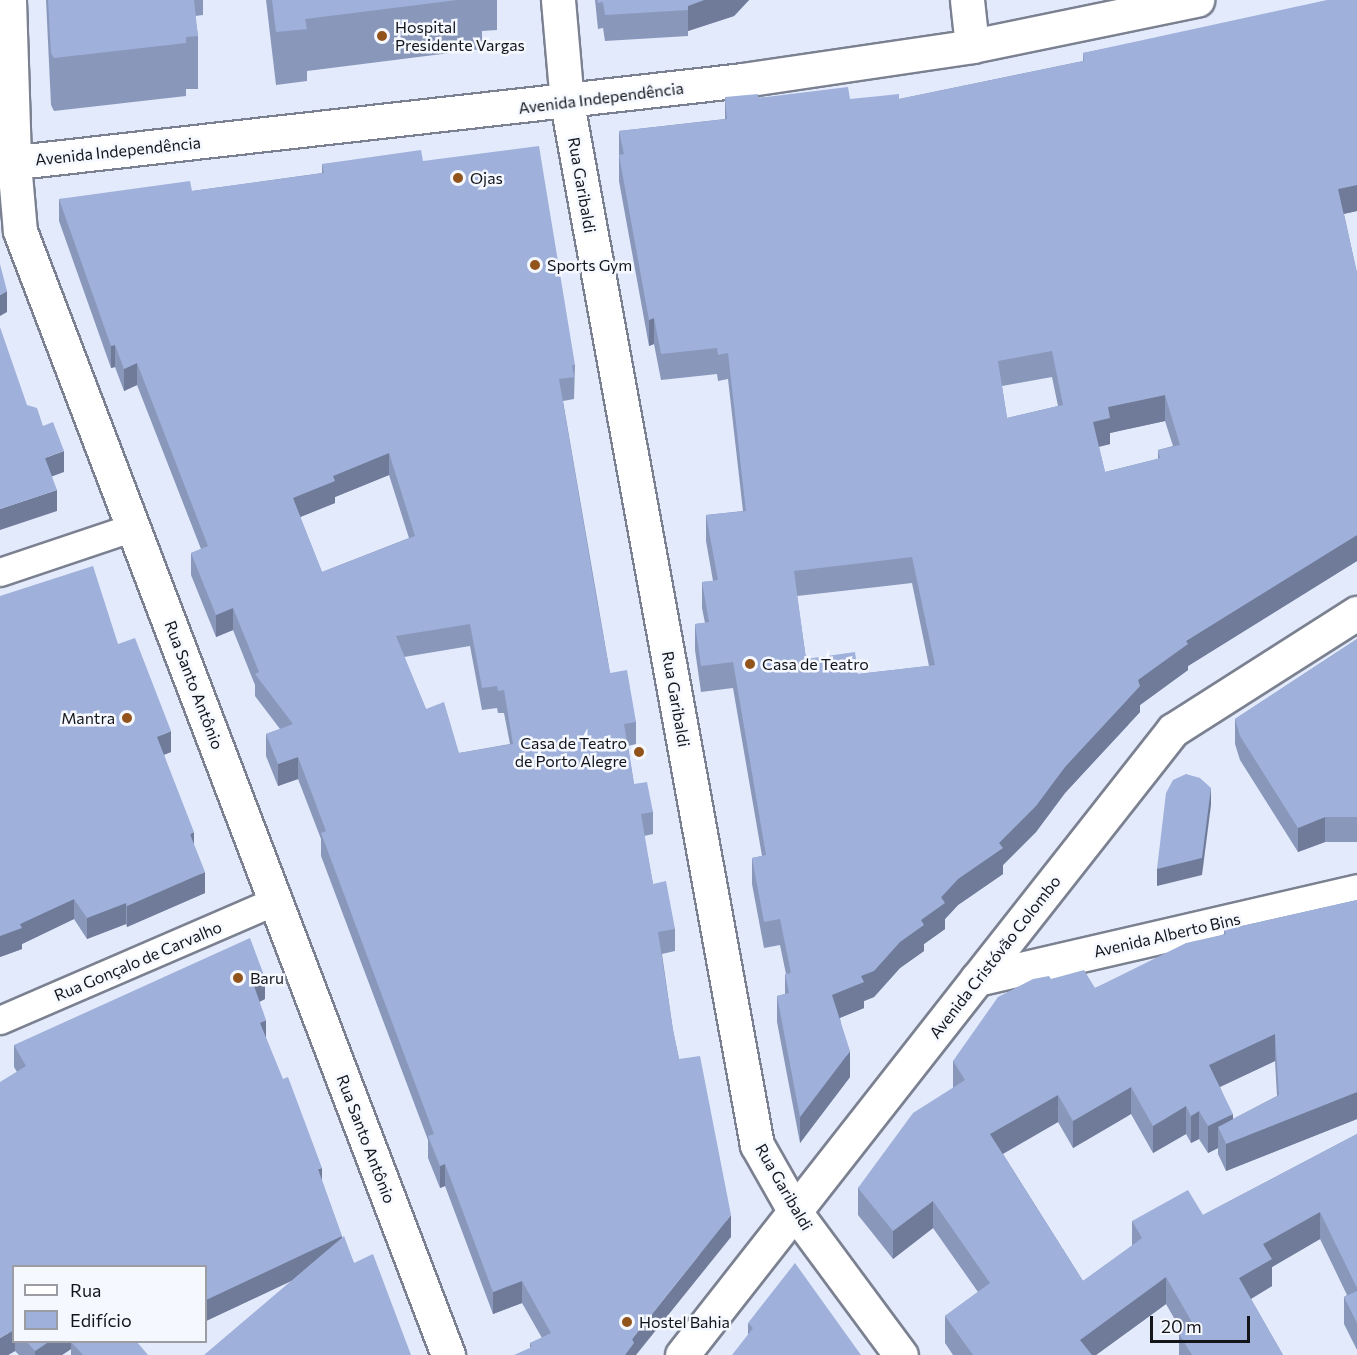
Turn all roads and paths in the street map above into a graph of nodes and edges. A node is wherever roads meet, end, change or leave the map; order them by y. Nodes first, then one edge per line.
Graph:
1 (9, 0) edge
2 (558, 0) edge
3 (967, 0) edge
4 (1197, 0) edge
5 (972, 46) junction
6 (567, 103) junction
7 (7, 163) edge
8 (135, 527) junction
9 (0, 572) edge
10 (1357, 613) edge
11 (1357, 891) edge
12 (275, 901) junction
13 (977, 979) junction
14 (0, 1020) edge
15 (795, 1212) junction
16 (448, 1355) edge
17 (682, 1355) edge
18 (901, 1355) edge

1 - 7 street, Rua Santo Antônio
2 - 6 street, Rua Garibaldi
3 - 5 street
4 - 5 street, Avenida Independência
5 - 6 street, Avenida Independência
6 - 7 street, Avenida Independência
6 - 15 street, Rua Garibaldi
7 - 8 street, Rua Santo Antônio
8 - 9 street
8 - 12 street, Rua Santo Antônio
10 - 13 street, Avenida Cristóvão Colombo
11 - 13 street, Avenida Alberto Bins
12 - 14 street, Rua Gonçalo de Carvalho
12 - 16 street, Rua Santo Antônio
13 - 15 street, Avenida Cristóvão Colombo
15 - 17 street, Avenida Cristóvão Colombo
15 - 18 street, Rua Garibaldi

